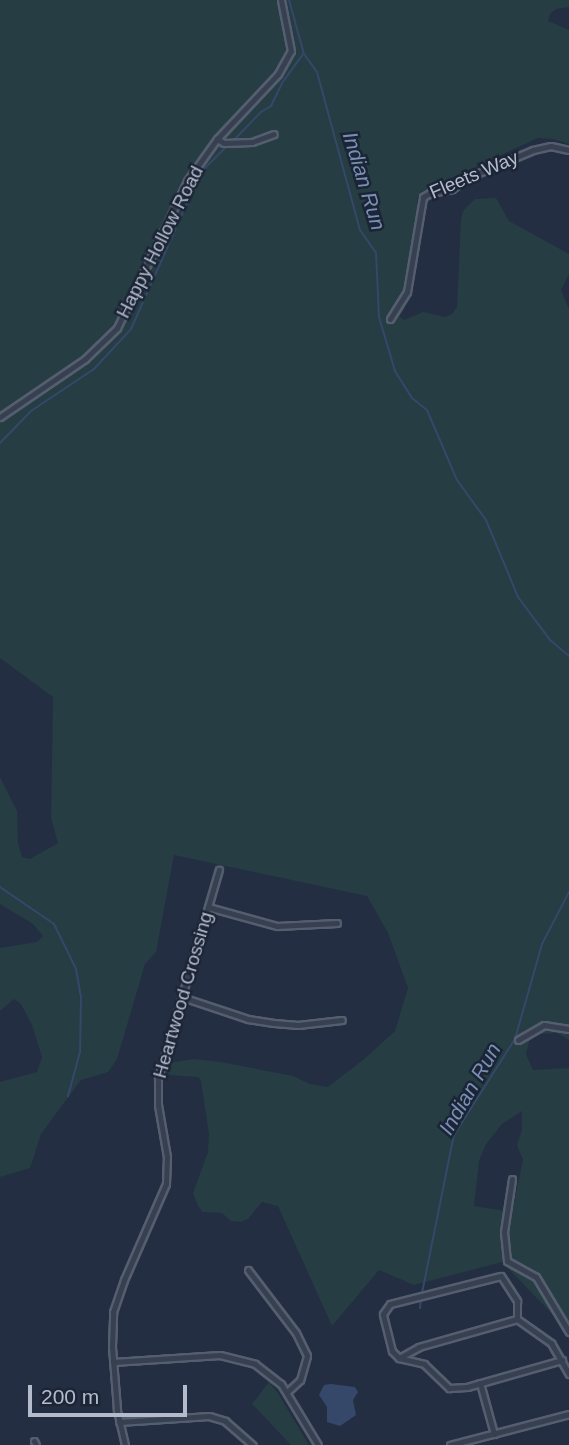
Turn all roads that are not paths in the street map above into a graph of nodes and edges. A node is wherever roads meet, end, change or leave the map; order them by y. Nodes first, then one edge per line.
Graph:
1 (281, 0) edge
2 (274, 134) dead end
3 (217, 139) junction
4 (569, 150) edge
5 (390, 319) dead end
6 (0, 417) edge
7 (219, 870) dead end
8 (208, 907) junction
9 (337, 923) dead end
10 (182, 997) junction
11 (342, 1020) dead end
12 (569, 1029) edge
13 (518, 1040) dead end
14 (512, 1179) dead end
15 (248, 1270) dead end
16 (517, 1319) junction
17 (569, 1332) edge
18 (399, 1358) junction
19 (562, 1360) junction
20 (113, 1362) junction
21 (569, 1374) edge
22 (480, 1383) junction
23 (287, 1392) junction
24 (569, 1414) edge
25 (119, 1422) junction
26 (494, 1434) junction
27 (125, 1445) edge
28 (254, 1445) edge
29 (318, 1445) edge
30 (450, 1445) edge

1 - 3 street, Happy Hollow Road
2 - 3 street
3 - 6 street, Happy Hollow Road
4 - 5 street, Fleets Way
7 - 8 street, Heartwood Crossing
8 - 9 street
8 - 10 street, Heartwood Crossing
10 - 11 street
10 - 20 street, Heartwood Crossing
12 - 13 street
14 - 17 street
15 - 23 street
16 - 18 street
16 - 18 street
16 - 19 street
18 - 22 street
19 - 21 street
19 - 22 street
20 - 23 street
20 - 25 street, Heartwood Crossing
22 - 26 street
23 - 29 street
24 - 26 street
25 - 27 street, Heartwood Crossing
25 - 28 street
26 - 30 street

